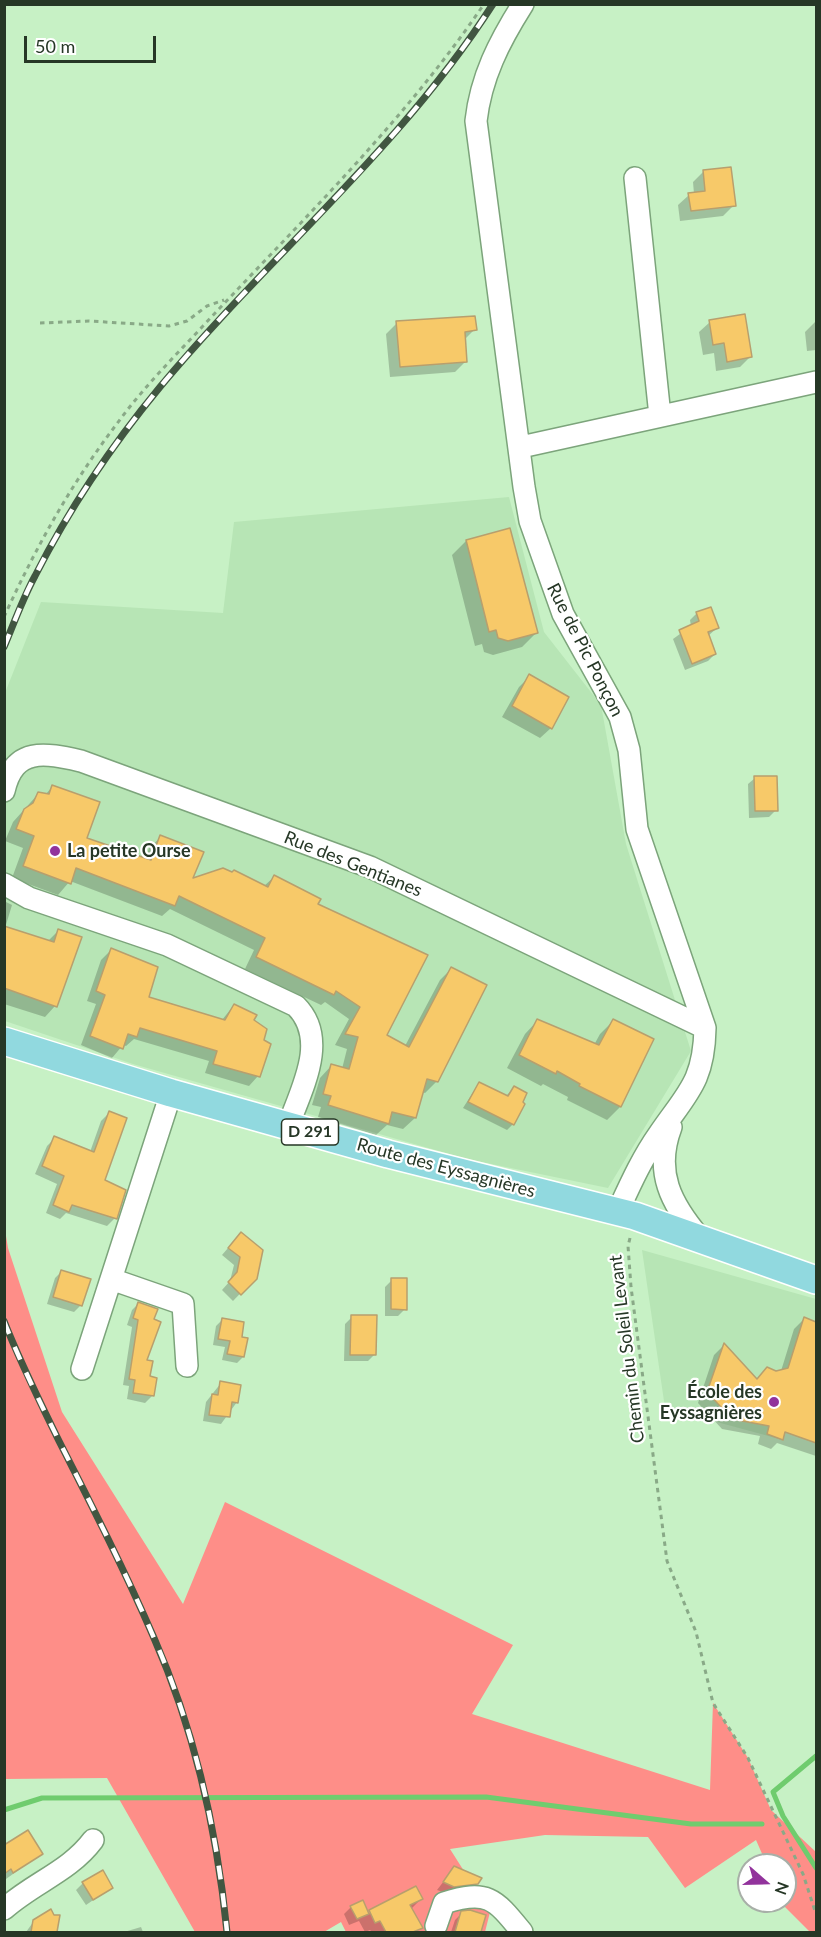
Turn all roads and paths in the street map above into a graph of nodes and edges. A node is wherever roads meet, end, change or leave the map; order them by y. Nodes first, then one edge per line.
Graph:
1 (484, 4) edge
2 (522, 5) edge
3 (635, 178) dead end
4 (226, 299) junction
5 (40, 323) dead end
6 (816, 382) edge
7 (660, 416) junction
8 (520, 447) junction
9 (4, 617) edge
10 (4, 791) edge
11 (4, 885) edge
12 (705, 1028) junction
13 (4, 1041) edge
14 (171, 1093) junction
15 (677, 1112) junction
16 (288, 1126) junction
17 (637, 1173) junction
18 (668, 1186) junction
19 (633, 1216) junction
20 (700, 1238) junction
21 (111, 1278) junction
22 (816, 1280) edge
23 (187, 1366) dead end
24 (82, 1369) dead end
25 (93, 1840) dead end
26 (4, 1909) edge
27 (816, 1914) edge
28 (436, 1926) dead end
29 (522, 1932) edge

1 - 4 path
2 - 8 street, Rue de Pic Ponçon
3 - 7 street
4 - 5 path
4 - 9 path
6 - 7 street
7 - 8 street
8 - 12 street, Rue de Pic Ponçon
10 - 12 street, Rue des Gentianes
11 - 16 street
12 - 15 street, Rue de Pic Ponçon
13 - 14 main road, Route des Eyssagnières / D 291
14 - 16 main road, Route des Eyssagnières / D 291
14 - 21 street
15 - 17 street, Rue de Pic Ponçon
15 - 18 street, Rue de Pic Ponçon
16 - 19 main road, Route des Eyssagnières / D 291
17 - 18 street
17 - 19 street, Rue de Pic Ponçon
18 - 19 street
18 - 20 street, Rue de Pic Ponçon
19 - 20 main road, Route des Eyssagnières / D 291
19 - 27 path, Chemin du Soleil Levant
20 - 22 main road, Route des Eyssagnières / D 291
21 - 23 street
21 - 24 street
25 - 26 street
28 - 29 street

